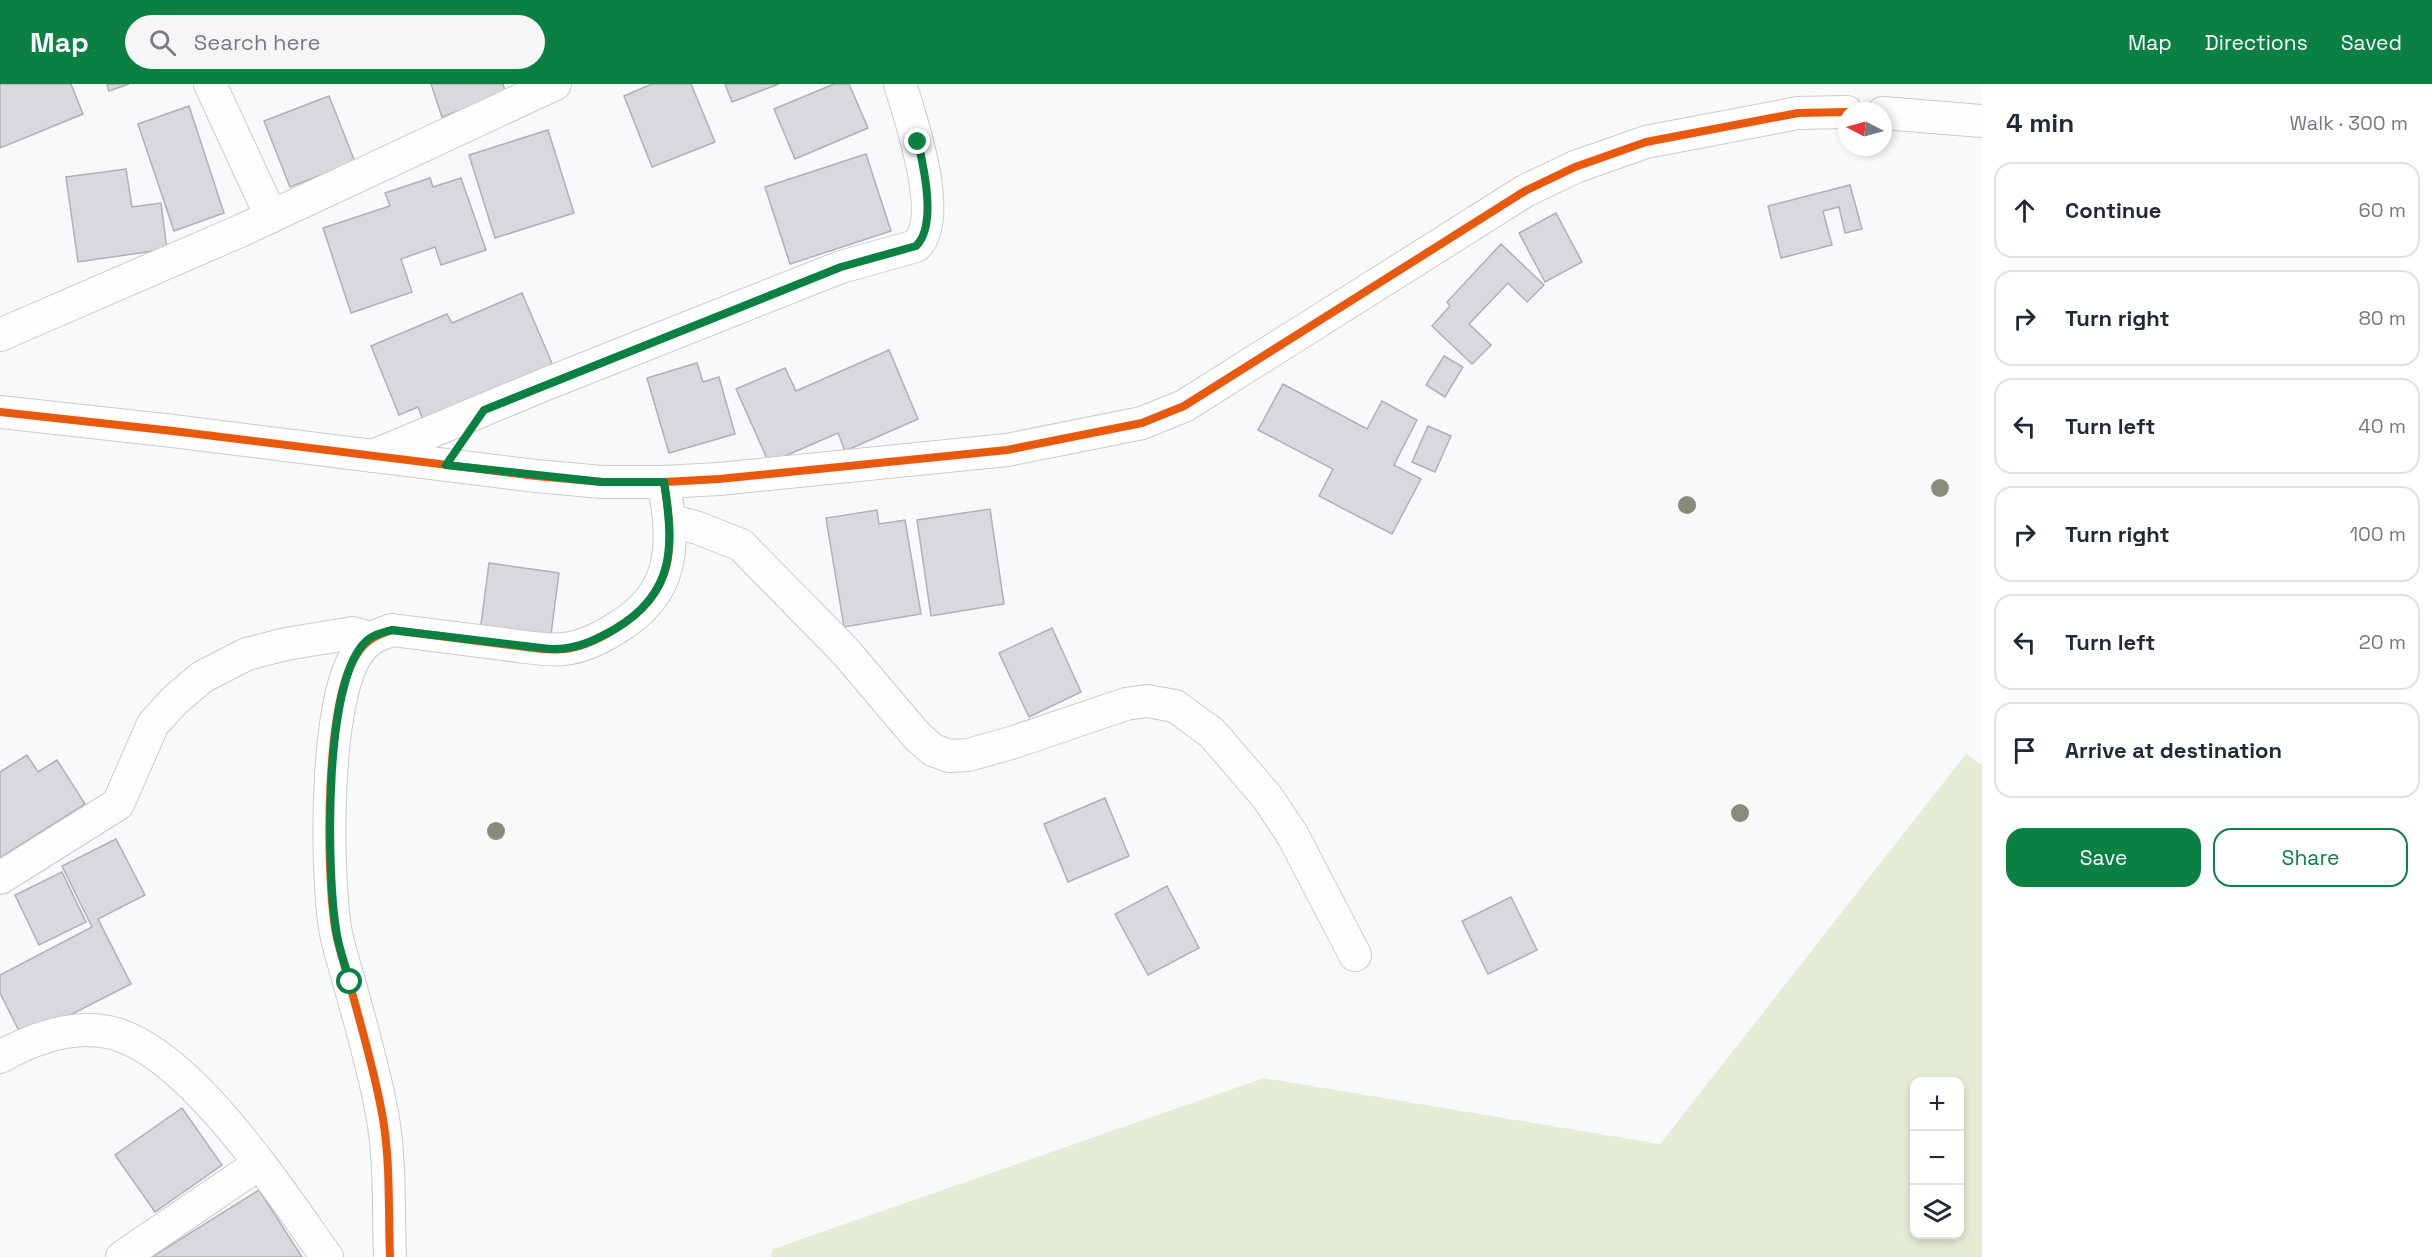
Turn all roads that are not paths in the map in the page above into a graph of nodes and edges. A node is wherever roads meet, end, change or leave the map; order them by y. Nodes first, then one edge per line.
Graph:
1 (210, 84) edge
2 (555, 84) edge
3 (900, 84) edge
4 (1838, 112) edge
5 (1892, 114) edge
6 (1980, 119) edge
7 (272, 216) junction
8 (0, 335) edge
9 (484, 410) junction
10 (0, 412) edge
11 (372, 457) junction
12 (446, 465) junction
13 (664, 482) junction
14 (669, 520) junction
15 (370, 638) junction
16 (0, 878) edge
17 (1355, 955) dead end
18 (3, 1049) edge
19 (259, 1164) junction
20 (123, 1257) edge
21 (327, 1257) edge
22 (390, 1257) edge

1 - 7 street
2 - 7 street
3 - 9 street
4 - 13 street
5 - 6 street
7 - 8 street
9 - 11 street
9 - 12 street
10 - 11 street
11 - 12 street
12 - 13 street
13 - 14 street
14 - 15 street
14 - 17 street
15 - 16 street
15 - 22 street
18 - 19 street
19 - 20 street
19 - 21 street

